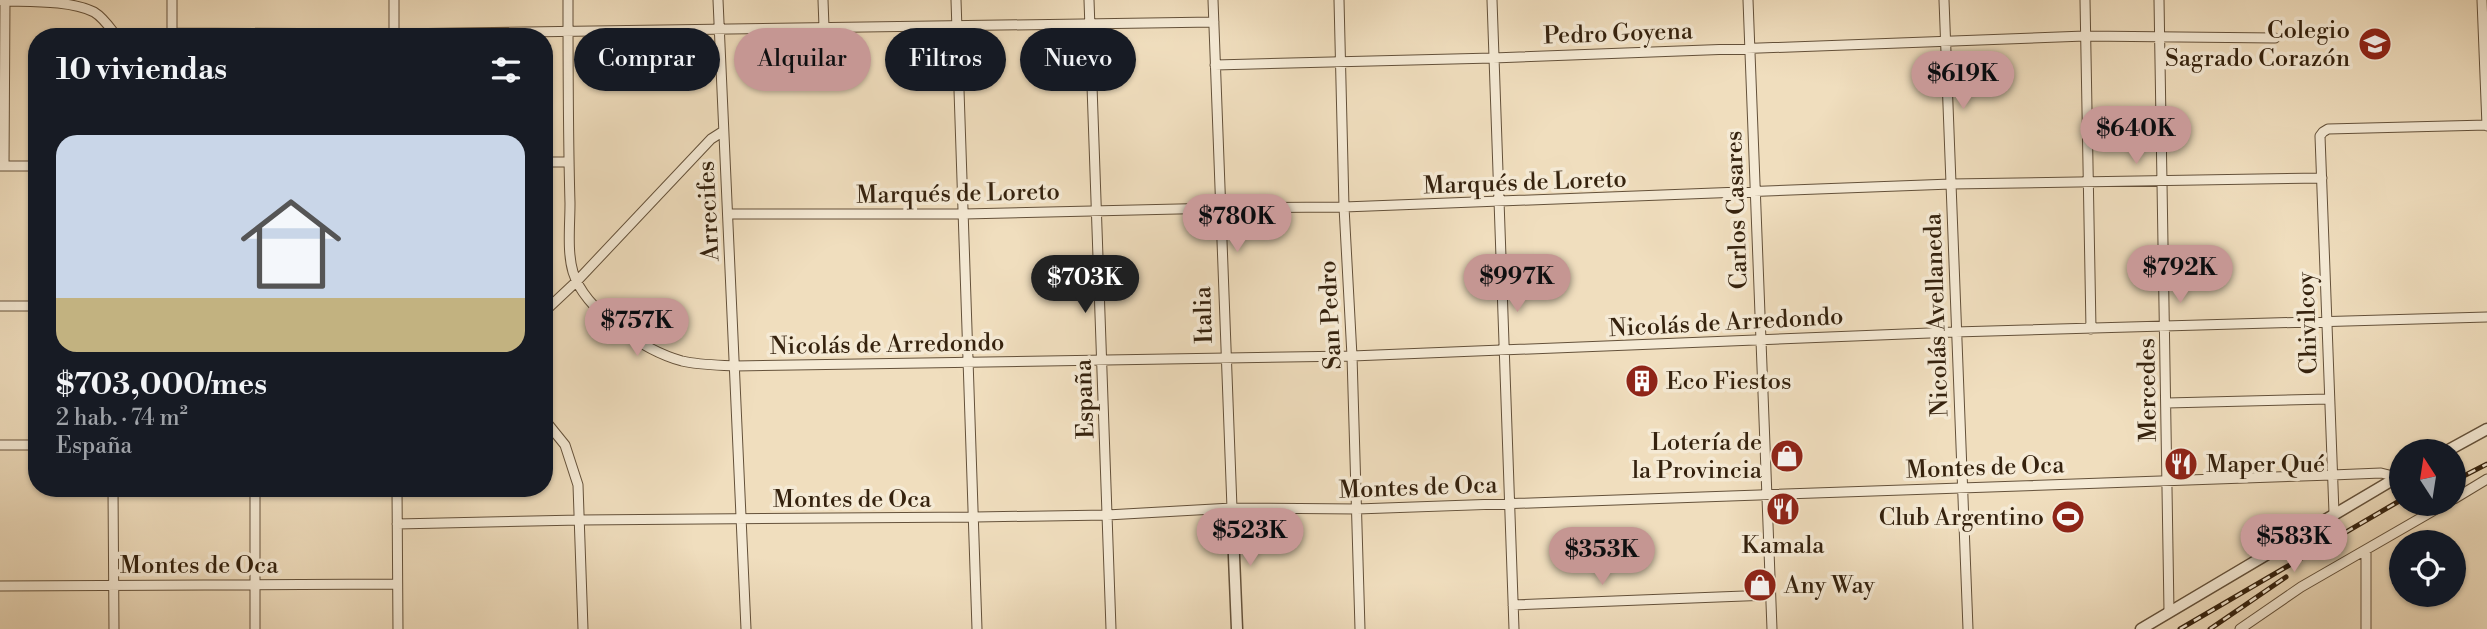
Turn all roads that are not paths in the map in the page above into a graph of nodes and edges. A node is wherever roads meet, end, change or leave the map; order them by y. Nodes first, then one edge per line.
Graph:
1 (172, 0) edge
2 (394, 0) edge
3 (568, 0) edge
4 (718, 0) edge
5 (823, 0) edge
6 (956, 0) edge
7 (1088, 0) edge
8 (1213, 0) edge
9 (1339, 0) edge
10 (1492, 0) edge
11 (1748, 0) edge
12 (1944, 0) edge
13 (2085, 0) edge
14 (2159, 0) edge
15 (4, 1) edge
16 (2484, 4) edge
17 (1214, 22) junction
18 (957, 25) junction
19 (1090, 25) junction
20 (824, 27) junction
21 (109, 28) edge
22 (172, 28) edge
23 (394, 28) edge
24 (719, 28) edge
25 (720, 29) edge
26 (553, 31) edge
27 (568, 31) junction
28 (574, 31) edge
29 (2085, 36) junction
30 (2160, 36) junction
31 (2275, 38) dead end
32 (1945, 40) junction
33 (1749, 47) junction
34 (1493, 58) junction
35 (720, 63) edge
36 (1341, 63) junction
37 (1215, 65) junction
38 (2487, 125) edge
39 (722, 132) junction
40 (553, 162) edge
41 (569, 162) junction
42 (2, 166) edge
43 (28, 166) edge
44 (2322, 178) junction
45 (2162, 181) junction
46 (2088, 182) junction
47 (1951, 184) junction
48 (1755, 193) junction
49 (1498, 203) junction
50 (1221, 208) junction
51 (1344, 208) junction
52 (1096, 211) junction
53 (729, 214) junction
54 (964, 214) junction
55 (577, 281) junction
56 (553, 304) edge
57 (0, 306) edge
58 (28, 306) edge
59 (2487, 317) edge
60 (2326, 323) junction
61 (2165, 327) junction
62 (2091, 329) junction
63 (1955, 332) junction
64 (1760, 339) junction
65 (1503, 351) junction
66 (1352, 356) junction
67 (1225, 357) junction
68 (1102, 360) junction
69 (970, 362) junction
70 (735, 366) junction
71 (2329, 399) junction
72 (2167, 403) junction
73 (553, 429) edge
74 (2487, 429) edge
75 (2466, 440) edge
76 (28, 445) edge
77 (0, 446) edge
78 (2332, 474) junction
79 (2389, 474) edge
80 (2487, 479) edge
81 (2167, 480) junction
82 (2389, 482) edge
83 (1962, 487) junction
84 (2466, 492) edge
85 (1766, 494) junction
86 (113, 497) edge
87 (256, 497) edge
88 (397, 497) edge
89 (1510, 503) junction
90 (1232, 508) junction
91 (1357, 509) junction
92 (2334, 513) junction
93 (1107, 514) junction
94 (2424, 516) edge
95 (975, 517) junction
96 (741, 518) junction
97 (580, 520) junction
98 (397, 524) junction
99 (2366, 550) junction
100 (114, 584) junction
101 (397, 584) junction
102 (0, 586) edge
103 (254, 586) junction
104 (1770, 596) junction
105 (1513, 605) junction
106 (2169, 611) junction
107 (114, 629) edge
108 (255, 629) edge
109 (398, 629) edge
110 (583, 629) edge
111 (746, 629) edge
112 (977, 629) edge
113 (1111, 629) edge
114 (1237, 629) edge
115 (1360, 629) edge
116 (1514, 629) edge
117 (1772, 629) edge
118 (1968, 629) edge
119 (2141, 629) edge
120 (2240, 629) edge
121 (2366, 629) edge

1 - 22 street
2 - 23 street
3 - 27 street
4 - 24 street, Arrecifes
5 - 20 street
6 - 18 street
7 - 19 street, España
8 - 17 street, Italia
9 - 36 street, San Pedro
10 - 34 street
11 - 33 street, Carlos Casares
12 - 32 street, Nicolás Avellaneda
13 - 29 street
14 - 30 street, Mercedes
15 - 21 street
15 - 42 street
16 - 38 street
17 - 19 street
17 - 37 street, Italia
18 - 19 street
18 - 20 street
18 - 54 street
19 - 52 street, España
20 - 25 street
26 - 27 street
27 - 28 street
27 - 41 street
29 - 30 street, Pedro Goyena
29 - 32 street, Pedro Goyena
29 - 46 street
30 - 31 street, Pedro Goyena
30 - 45 street, Mercedes
32 - 33 street, Pedro Goyena
32 - 47 street, Nicolás Avellaneda
33 - 34 street, Pedro Goyena
33 - 48 street, Carlos Casares
34 - 36 street, Pedro Goyena
34 - 49 street
35 - 39 street, Arrecifes
36 - 37 street, Pedro Goyena
36 - 51 street, San Pedro
37 - 50 street, Italia
38 - 44 street, Chivilcoy
39 - 53 street, Arrecifes
39 - 55 street
40 - 41 street
41 - 55 street
42 - 43 street
44 - 45 street, Marqués de Loreto
44 - 60 street, Chivilcoy
45 - 46 street, Marqués de Loreto
45 - 61 street, Mercedes
46 - 47 street, Marqués de Loreto
46 - 62 street
47 - 48 street, Marqués de Loreto
47 - 63 street, Nicolás Avellaneda
48 - 49 street, Marqués de Loreto
48 - 64 street, Carlos Casares
49 - 51 street, Marqués de Loreto
49 - 65 street
50 - 51 street, Marqués de Loreto
50 - 52 street, Marqués de Loreto
50 - 67 street, Italia
51 - 66 street, San Pedro
52 - 54 street, Marqués de Loreto
52 - 68 street, España
53 - 54 street, Marqués de Loreto
53 - 70 street, Arrecifes
54 - 69 street
55 - 56 street
55 - 70 street, Nicolás de Arredondo
57 - 58 street
59 - 60 street, Nicolás de Arredondo
60 - 61 street, Nicolás de Arredondo
60 - 71 street, Chivilcoy
61 - 62 street, Nicolás de Arredondo
61 - 72 street, Mercedes
62 - 63 street, Nicolás de Arredondo
63 - 64 street, Nicolás de Arredondo
63 - 83 street, Nicolás Avellaneda
64 - 65 street, Nicolás de Arredondo
64 - 85 street, Carlos Casares
65 - 66 street, Nicolás de Arredondo
65 - 89 street
66 - 67 street, Nicolás de Arredondo
66 - 91 street, San Pedro
67 - 68 street, Nicolás de Arredondo
67 - 90 street, Italia
68 - 69 street, Nicolás de Arredondo
68 - 93 street, España
69 - 70 street, Nicolás de Arredondo
69 - 95 street
70 - 96 street, Arrecifes
71 - 72 street
71 - 78 street, Chivilcoy
72 - 81 street, Mercedes
73 - 97 street
74 - 75 street
76 - 77 street
78 - 79 street, Montes de Oca
78 - 81 street, Montes de Oca
78 - 92 street, Chivilcoy
80 - 84 street
81 - 83 street, Montes de Oca
81 - 106 street, Mercedes
82 - 92 street
83 - 85 street, Montes de Oca
83 - 118 street, Nicolás Avellaneda
85 - 89 street, Montes de Oca
85 - 104 street, Carlos Casares
86 - 100 street
87 - 103 street
88 - 98 street
89 - 91 street, Montes de Oca
89 - 105 street
90 - 91 street, Montes de Oca
90 - 93 street, Montes de Oca
90 - 114 street, Italia
91 - 115 street, San Pedro
92 - 106 street
93 - 95 street, Montes de Oca
93 - 113 street, España
94 - 99 street
95 - 96 street, Montes de Oca
95 - 112 street
96 - 97 street, Montes de Oca
96 - 111 street, Arrecifes
97 - 98 street, Montes de Oca
97 - 110 street
98 - 101 street
99 - 120 street
99 - 121 street
100 - 102 street, Montes de Oca
100 - 103 street, Montes de Oca
100 - 107 street
101 - 103 street, Montes de Oca
101 - 109 street
103 - 108 street
104 - 105 street
104 - 117 street, Carlos Casares
105 - 116 street
106 - 119 street

